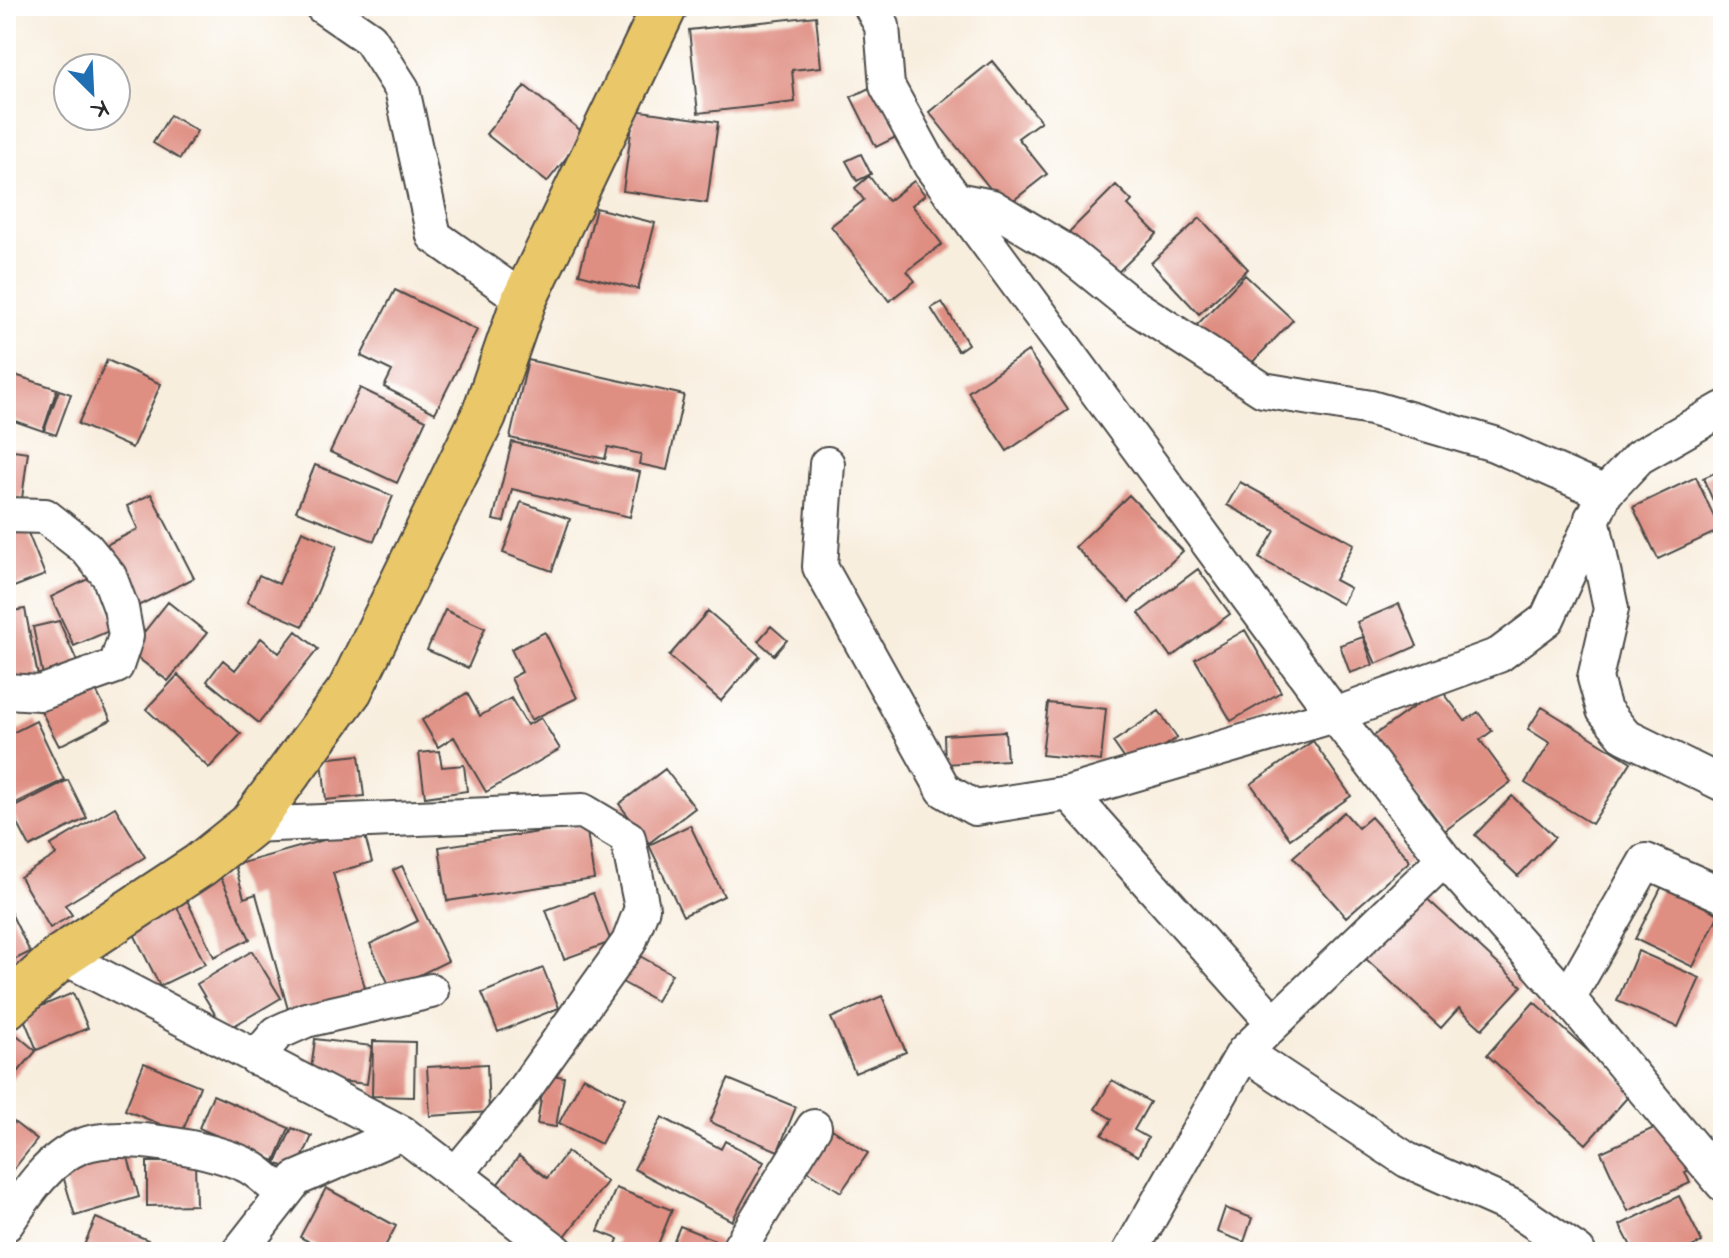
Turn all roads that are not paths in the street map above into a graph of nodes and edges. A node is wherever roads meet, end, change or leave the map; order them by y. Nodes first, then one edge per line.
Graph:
1 (322, 6) edge
2 (665, 6) edge
3 (871, 6) edge
4 (956, 200) junction
5 (524, 300) junction
6 (1723, 409) edge
7 (827, 464) dead end
8 (1598, 505) junction
9 (6, 515) edge
10 (6, 691) edge
11 (1335, 715) junction
12 (1723, 784) edge
13 (1069, 793) junction
14 (250, 825) junction
15 (1444, 859) junction
16 (1723, 895) edge
17 (62, 956) junction
18 (431, 991) dead end
19 (1568, 998) junction
20 (6, 1007) edge
21 (1274, 1023) junction
22 (1244, 1052) junction
23 (256, 1058) junction
24 (814, 1127) dead end
25 (402, 1133) junction
26 (456, 1174) junction
27 (1723, 1184) edge
28 (283, 1194) junction
29 (6, 1224) edge
30 (239, 1252) edge
31 (557, 1252) edge
32 (737, 1252) edge
33 (1130, 1252) edge
34 (1578, 1252) edge

1 - 5 street
2 - 5 main road
3 - 4 street
4 - 8 street
4 - 11 street
5 - 14 main road
6 - 8 street
7 - 13 street
8 - 11 street
8 - 12 street
9 - 10 street
11 - 13 street
11 - 15 street
13 - 21 street
14 - 17 main road
14 - 26 street
15 - 19 street
15 - 21 street
16 - 19 street
17 - 20 main road
17 - 23 street
18 - 23 street
19 - 27 street
21 - 22 street
22 - 33 street
22 - 34 street
23 - 25 street
24 - 32 street
25 - 26 street
25 - 28 street
26 - 31 street
28 - 29 street
28 - 30 street

